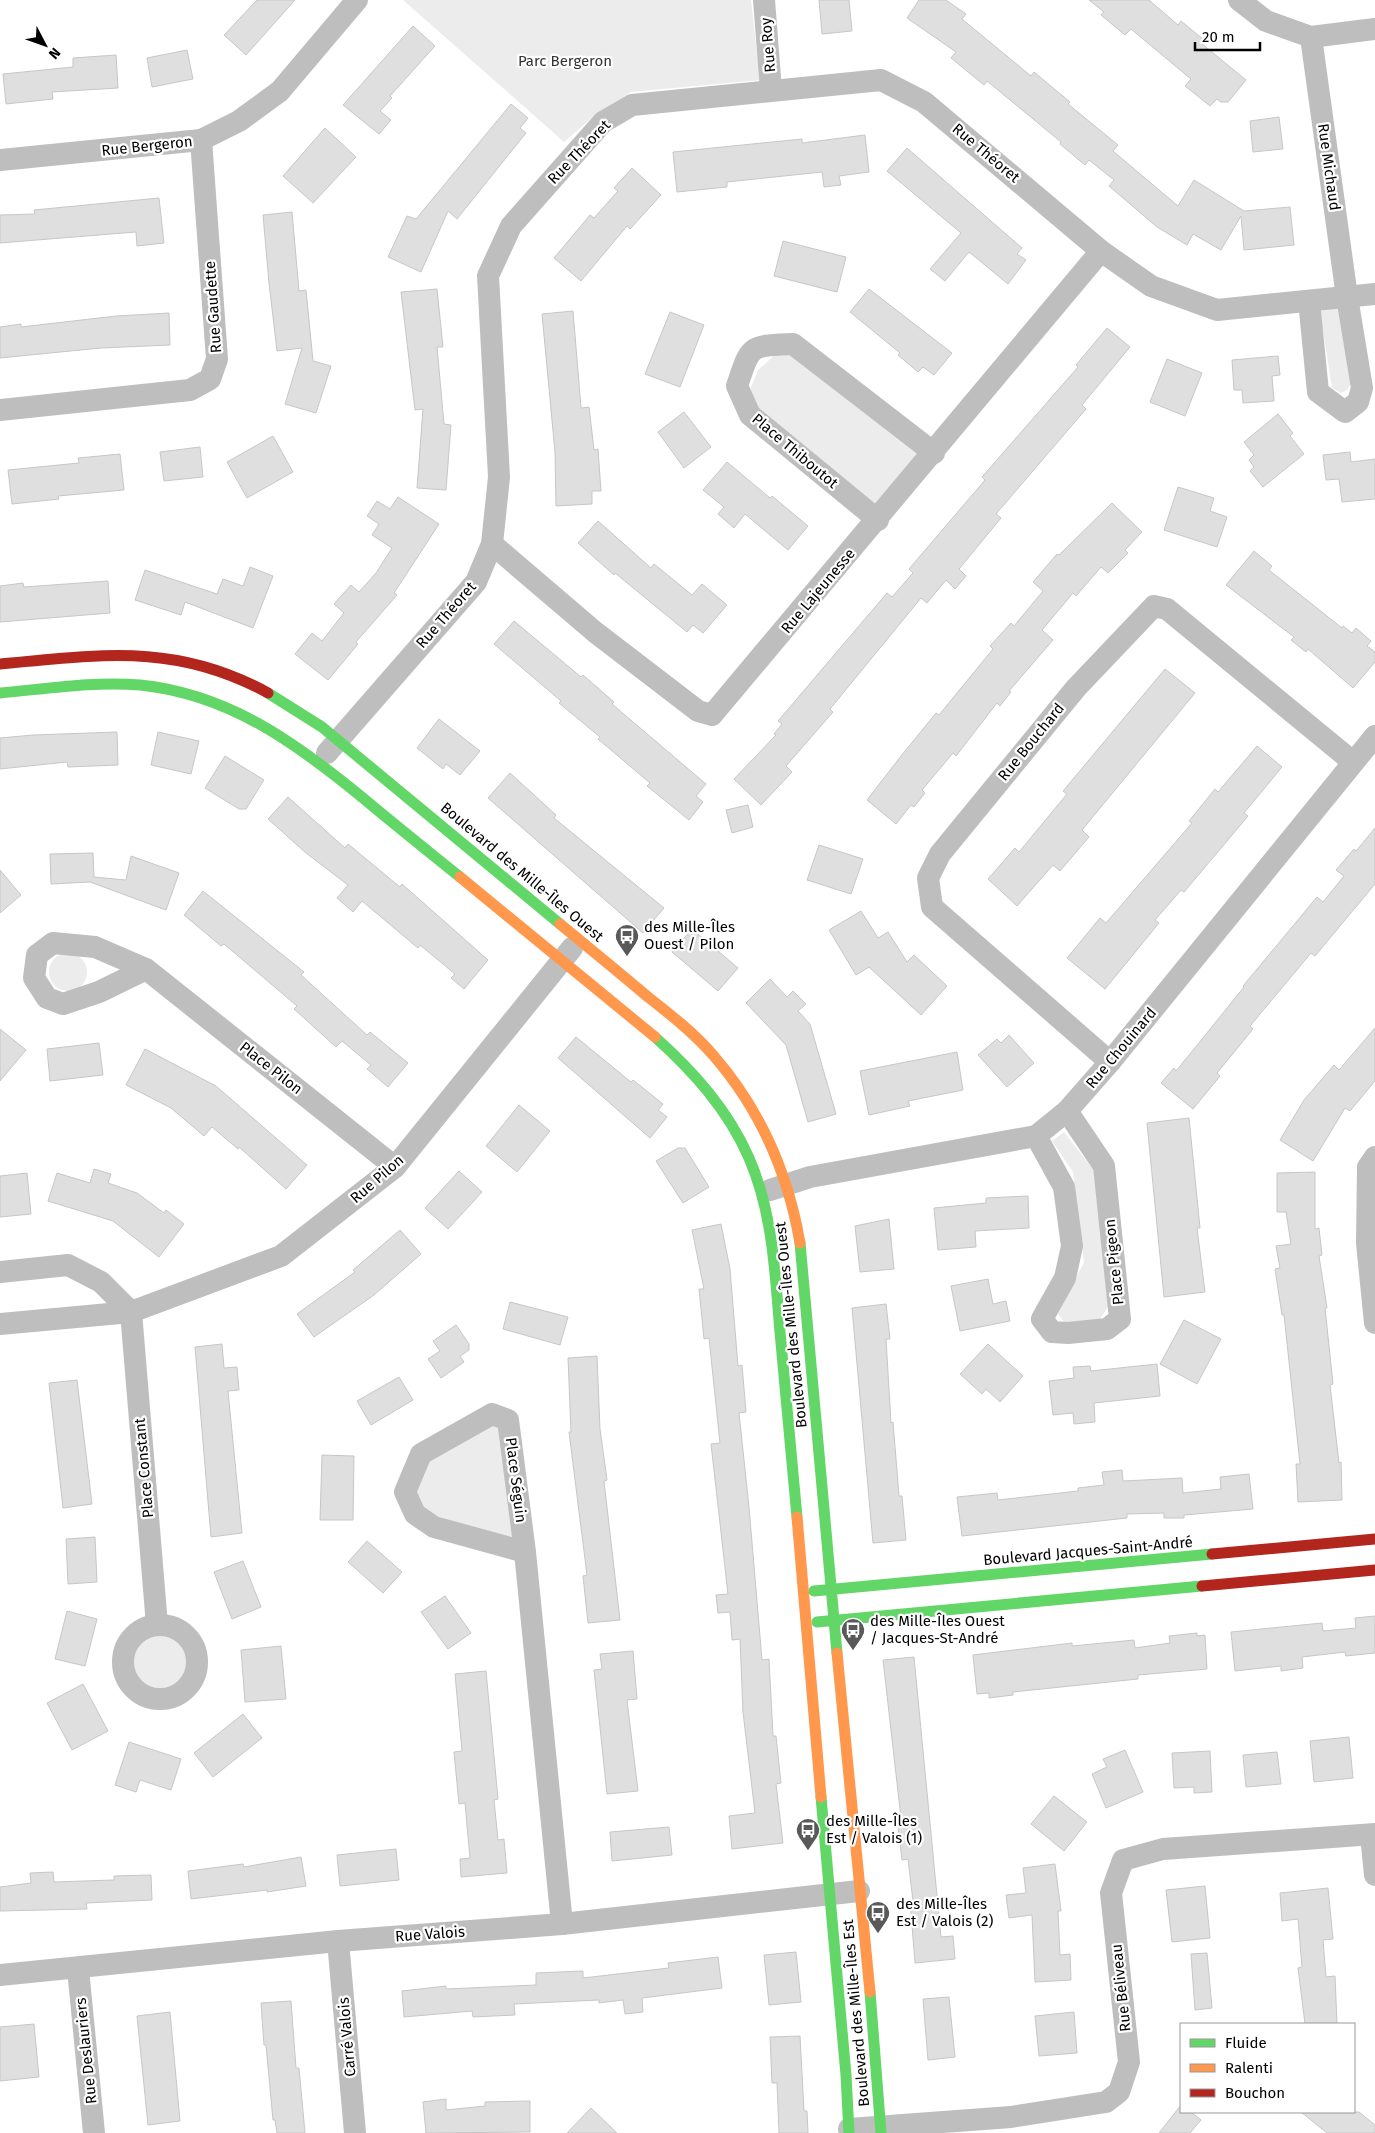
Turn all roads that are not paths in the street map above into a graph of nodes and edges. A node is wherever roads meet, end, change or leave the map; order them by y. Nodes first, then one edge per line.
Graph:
1 (357, 0) edge
2 (764, 0) edge
3 (1239, 0) edge
4 (1375, 29) edge
5 (1311, 37) junction
6 (771, 90) junction
7 (201, 140) junction
8 (0, 160) edge
9 (1102, 251) junction
10 (1375, 294) edge
11 (1347, 297) junction
12 (1309, 301) junction
13 (0, 410) edge
14 (934, 453) junction
15 (878, 520) junction
16 (492, 544) junction
17 (0, 664) edge
18 (0, 693) edge
19 (1375, 736) edge
20 (338, 740) junction
21 (319, 762) junction
22 (1353, 762) junction
23 (580, 940) junction
24 (562, 961) junction
25 (146, 969) dead end
26 (1110, 1062) junction
27 (1067, 1111) junction
28 (1036, 1136) junction
29 (1375, 1157) edge
30 (396, 1167) junction
31 (787, 1184) junction
32 (762, 1193) junction
33 (0, 1272) edge
34 (130, 1312) junction
35 (0, 1324) edge
36 (1375, 1324) edge
37 (1375, 1539) edge
38 (525, 1552) junction
39 (1375, 1570) edge
40 (831, 1590) junction
41 (804, 1592) junction
42 (834, 1621) junction
43 (806, 1623) junction
44 (158, 1625) dead end
45 (1373, 1835) edge
46 (1375, 1876) edge
47 (859, 1891) junction
48 (829, 1894) junction
49 (562, 1924) junction
50 (338, 1941) junction
51 (78, 1969) junction
52 (0, 1975) edge
53 (881, 2130) edge
54 (849, 2131) edge
55 (94, 2133) edge
56 (355, 2133) edge

1 - 7 street, Rue Bergeron
2 - 6 street, Rue Roy
3 - 5 street
4 - 5 street
5 - 11 street, Rue Michaud
6 - 9 street, Rue Théoret
6 - 16 street, Rue Théoret
7 - 8 street, Rue Bergeron
7 - 13 street, Rue Gaudette
9 - 12 street, Rue Théoret
9 - 14 street, Rue Lajeunesse
10 - 11 street, Rue Théoret
11 - 12 street, Rue Théoret
11 - 12 street
14 - 15 street, Rue Lajeunesse
14 - 15 street, Place Thiboutot
15 - 16 street, Rue Lajeunesse
16 - 20 street, Rue Théoret
17 - 20 street, Boulevard des Mille-Îles Ouest
18 - 21 street, Boulevard des Mille-Îles Ouest
19 - 22 street, Rue Chouinard
20 - 21 street, Rue Théoret
20 - 23 street, Boulevard des Mille-Îles Ouest
21 - 24 street, Boulevard des Mille-Îles Ouest
22 - 26 street, Rue Chouinard
22 - 26 street, Rue Bouchard
23 - 24 street, Rue Pilon
23 - 31 street, Boulevard des Mille-Îles Ouest
24 - 30 street, Rue Pilon
24 - 32 street, Boulevard des Mille-Îles Ouest
25 - 30 street, Place Pilon
26 - 27 street, Rue Chouinard
27 - 28 street, Rue Chouinard
27 - 28 street, Place Pigeon
28 - 31 street, Rue Chouinard
29 - 36 street
30 - 34 street, Rue Pilon
31 - 32 street, Rue Chouinard
31 - 40 street, Boulevard des Mille-Îles Ouest
32 - 41 street, Boulevard des Mille-Îles Ouest
33 - 34 street
34 - 35 street, Rue Pilon
34 - 44 street, Place Constant
37 - 40 street, Boulevard Jacques-Saint-André
38 - 38 street, Place Séguin
38 - 49 street, Place Séguin
39 - 42 street
40 - 41 street, Boulevard Jacques-Saint-André
40 - 42 street, Boulevard des Mille-Îles Ouest
41 - 43 street, Boulevard des Mille-Îles Ouest
42 - 43 street
42 - 47 street, Boulevard des Mille-Îles Ouest
43 - 48 street, Boulevard des Mille-Îles Ouest
45 - 46 street, Rue Béliveau
45 - 53 street, Rue Béliveau
47 - 48 street, Rue Valois
47 - 53 street, Boulevard des Mille-Îles Est
48 - 49 street, Rue Valois
48 - 54 street, Boulevard des Mille-Îles Est
49 - 50 street, Rue Valois
50 - 51 street, Rue Valois
50 - 56 street, Carré Valois
51 - 52 street, Rue Valois
51 - 55 street, Rue Deslauriers
53 - 54 street, Rue Béliveau

